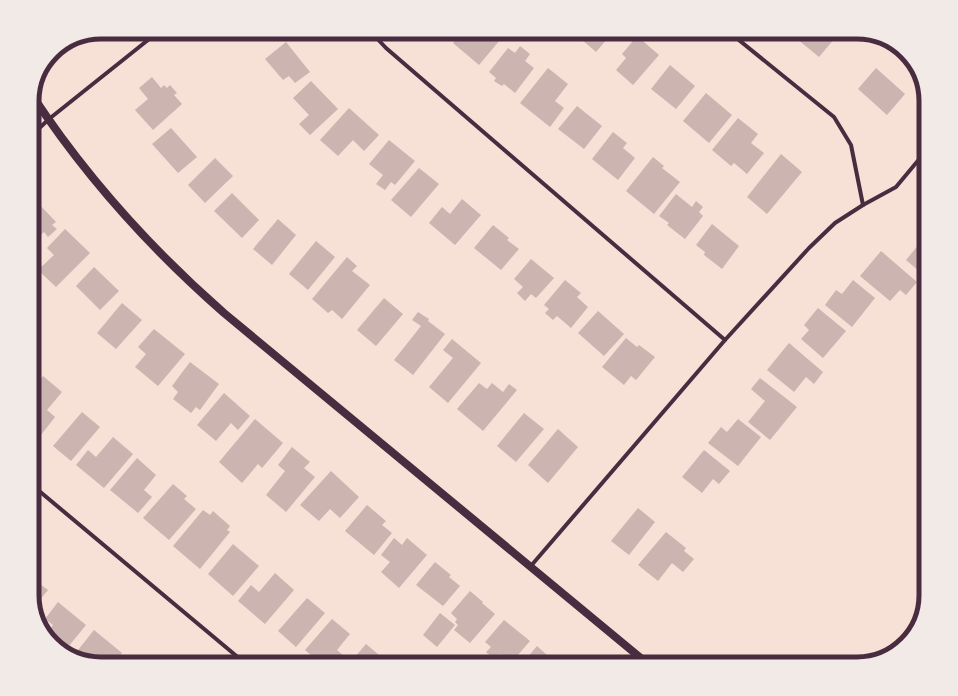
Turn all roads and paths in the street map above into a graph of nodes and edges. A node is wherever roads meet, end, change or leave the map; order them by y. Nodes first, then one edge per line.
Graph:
1 (149, 39) edge
2 (378, 39) edge
3 (737, 39) edge
4 (39, 105) edge
5 (49, 119) junction
6 (39, 128) edge
7 (919, 159) edge
8 (863, 205) junction
9 (725, 340) junction
10 (39, 491) edge
11 (530, 567) junction
12 (238, 657) edge
13 (639, 657) edge

1 - 5 street
2 - 9 street
3 - 8 street
4 - 5 main road
5 - 6 street
5 - 11 main road
7 - 8 street
8 - 9 street
9 - 11 street
10 - 12 street
11 - 13 main road

